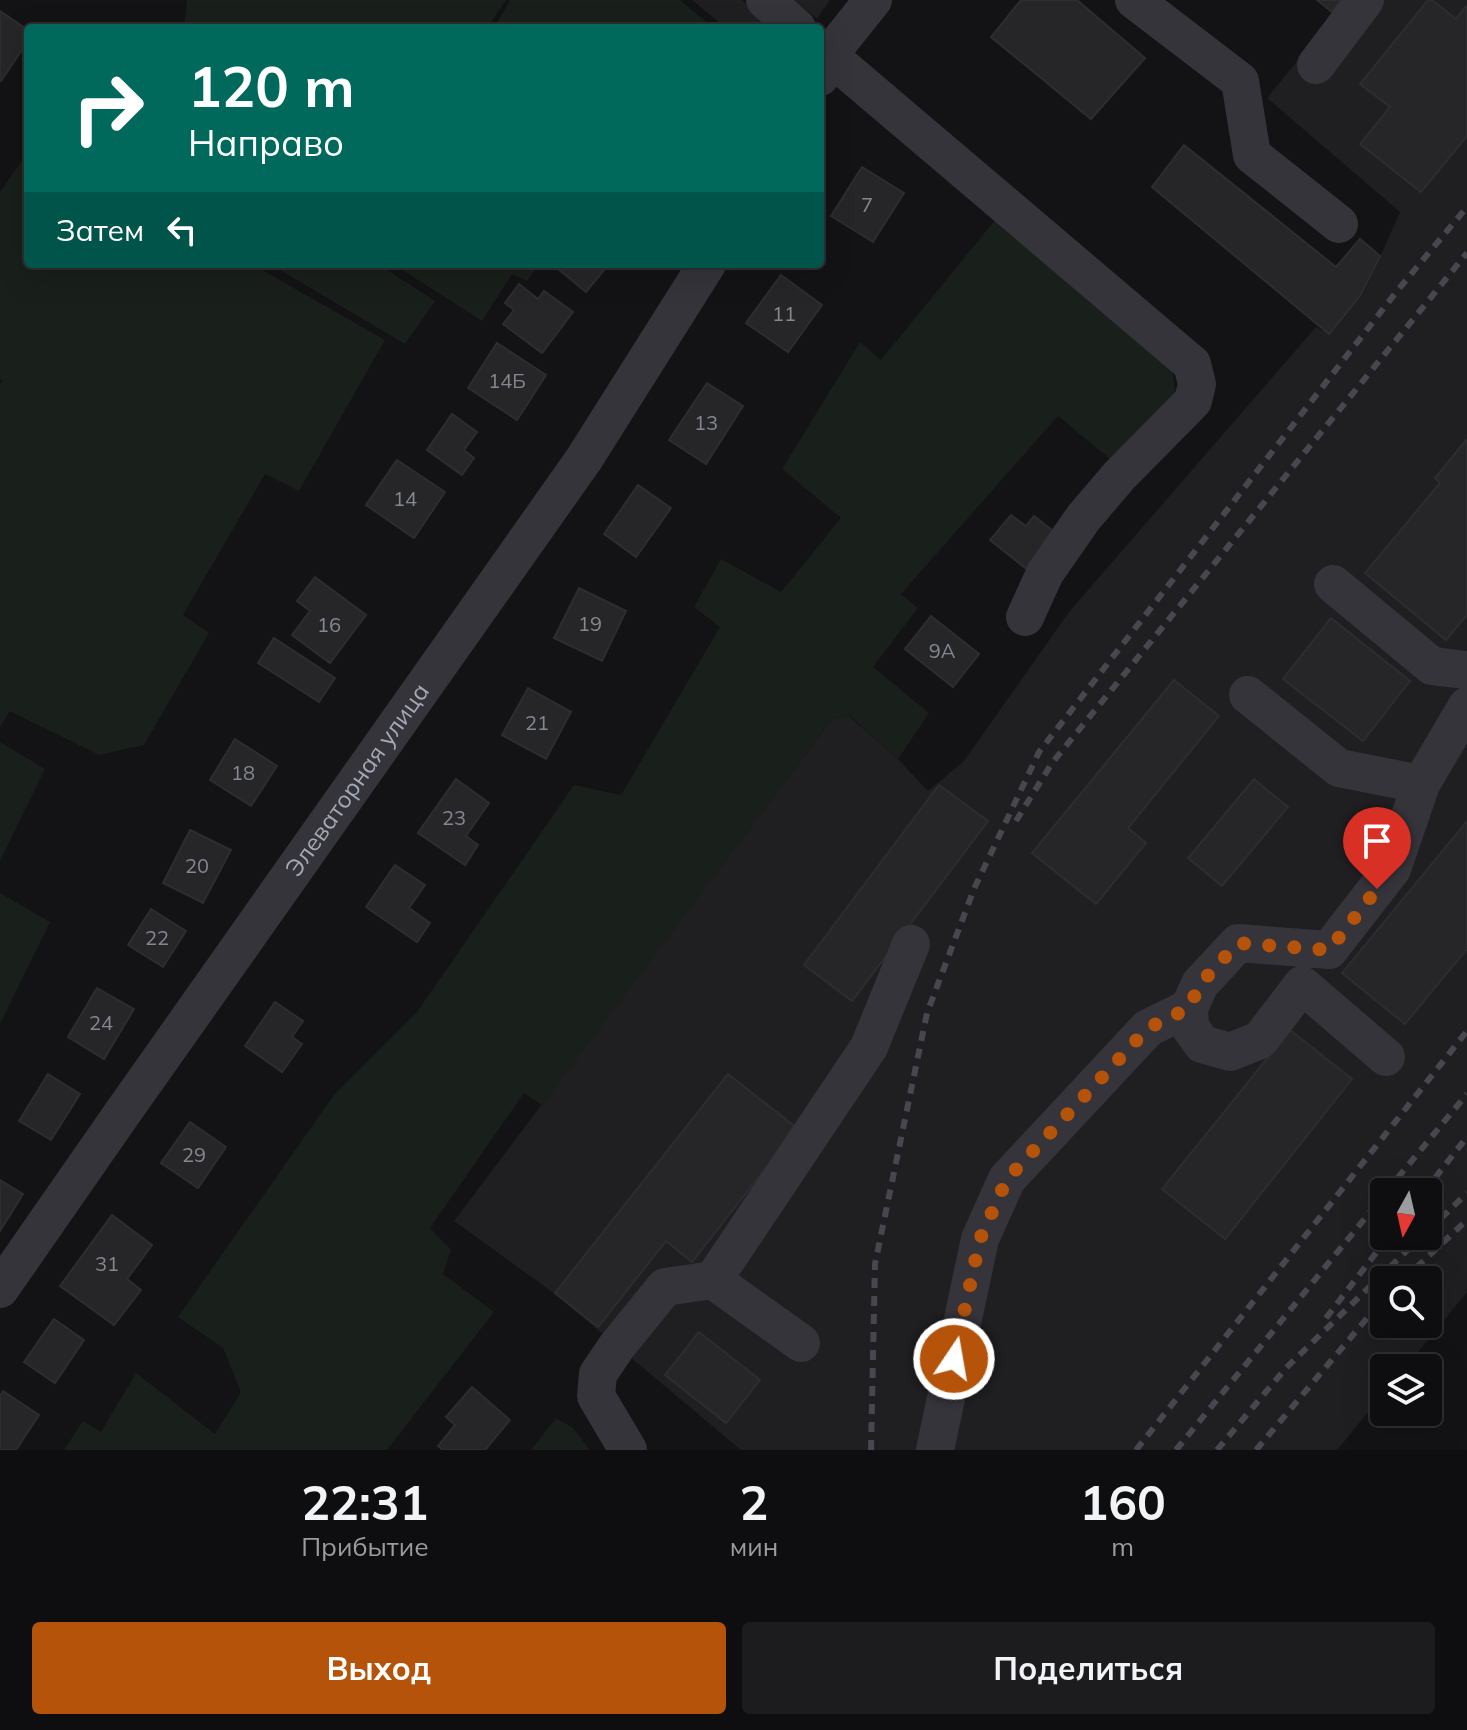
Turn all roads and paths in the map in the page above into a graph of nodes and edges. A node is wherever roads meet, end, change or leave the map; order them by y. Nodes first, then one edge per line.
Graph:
1 (765, 0) edge
2 (1134, 0) edge
3 (1365, 0) edge
4 (870, 1) edge
5 (792, 24) edge
6 (824, 59) edge
7 (824, 61) edge
8 (1316, 65) dead end
9 (1339, 224) dead end
10 (704, 268) edge
11 (1333, 584) dead end
12 (1025, 617) dead end
13 (1467, 670) edge
14 (1248, 695) dead end
15 (1467, 706) edge
16 (1421, 784) junction
17 (911, 944) dead end
18 (1329, 950) junction
19 (1302, 985) junction
20 (1189, 1008) junction
21 (1386, 1057) dead end
22 (713, 1280) junction
23 (0, 1289) edge
24 (801, 1343) dead end
25 (628, 1450) edge
26 (935, 1450) edge

1 - 5 street
2 - 9 street
3 - 8 street
4 - 6 street
7 - 12 street
10 - 23 street, Элеваторная улица
11 - 13 street
14 - 16 street
15 - 16 street
16 - 18 street
17 - 22 street
18 - 19 street
18 - 20 street
19 - 20 street
19 - 21 street
20 - 26 street
22 - 24 street
22 - 25 street

